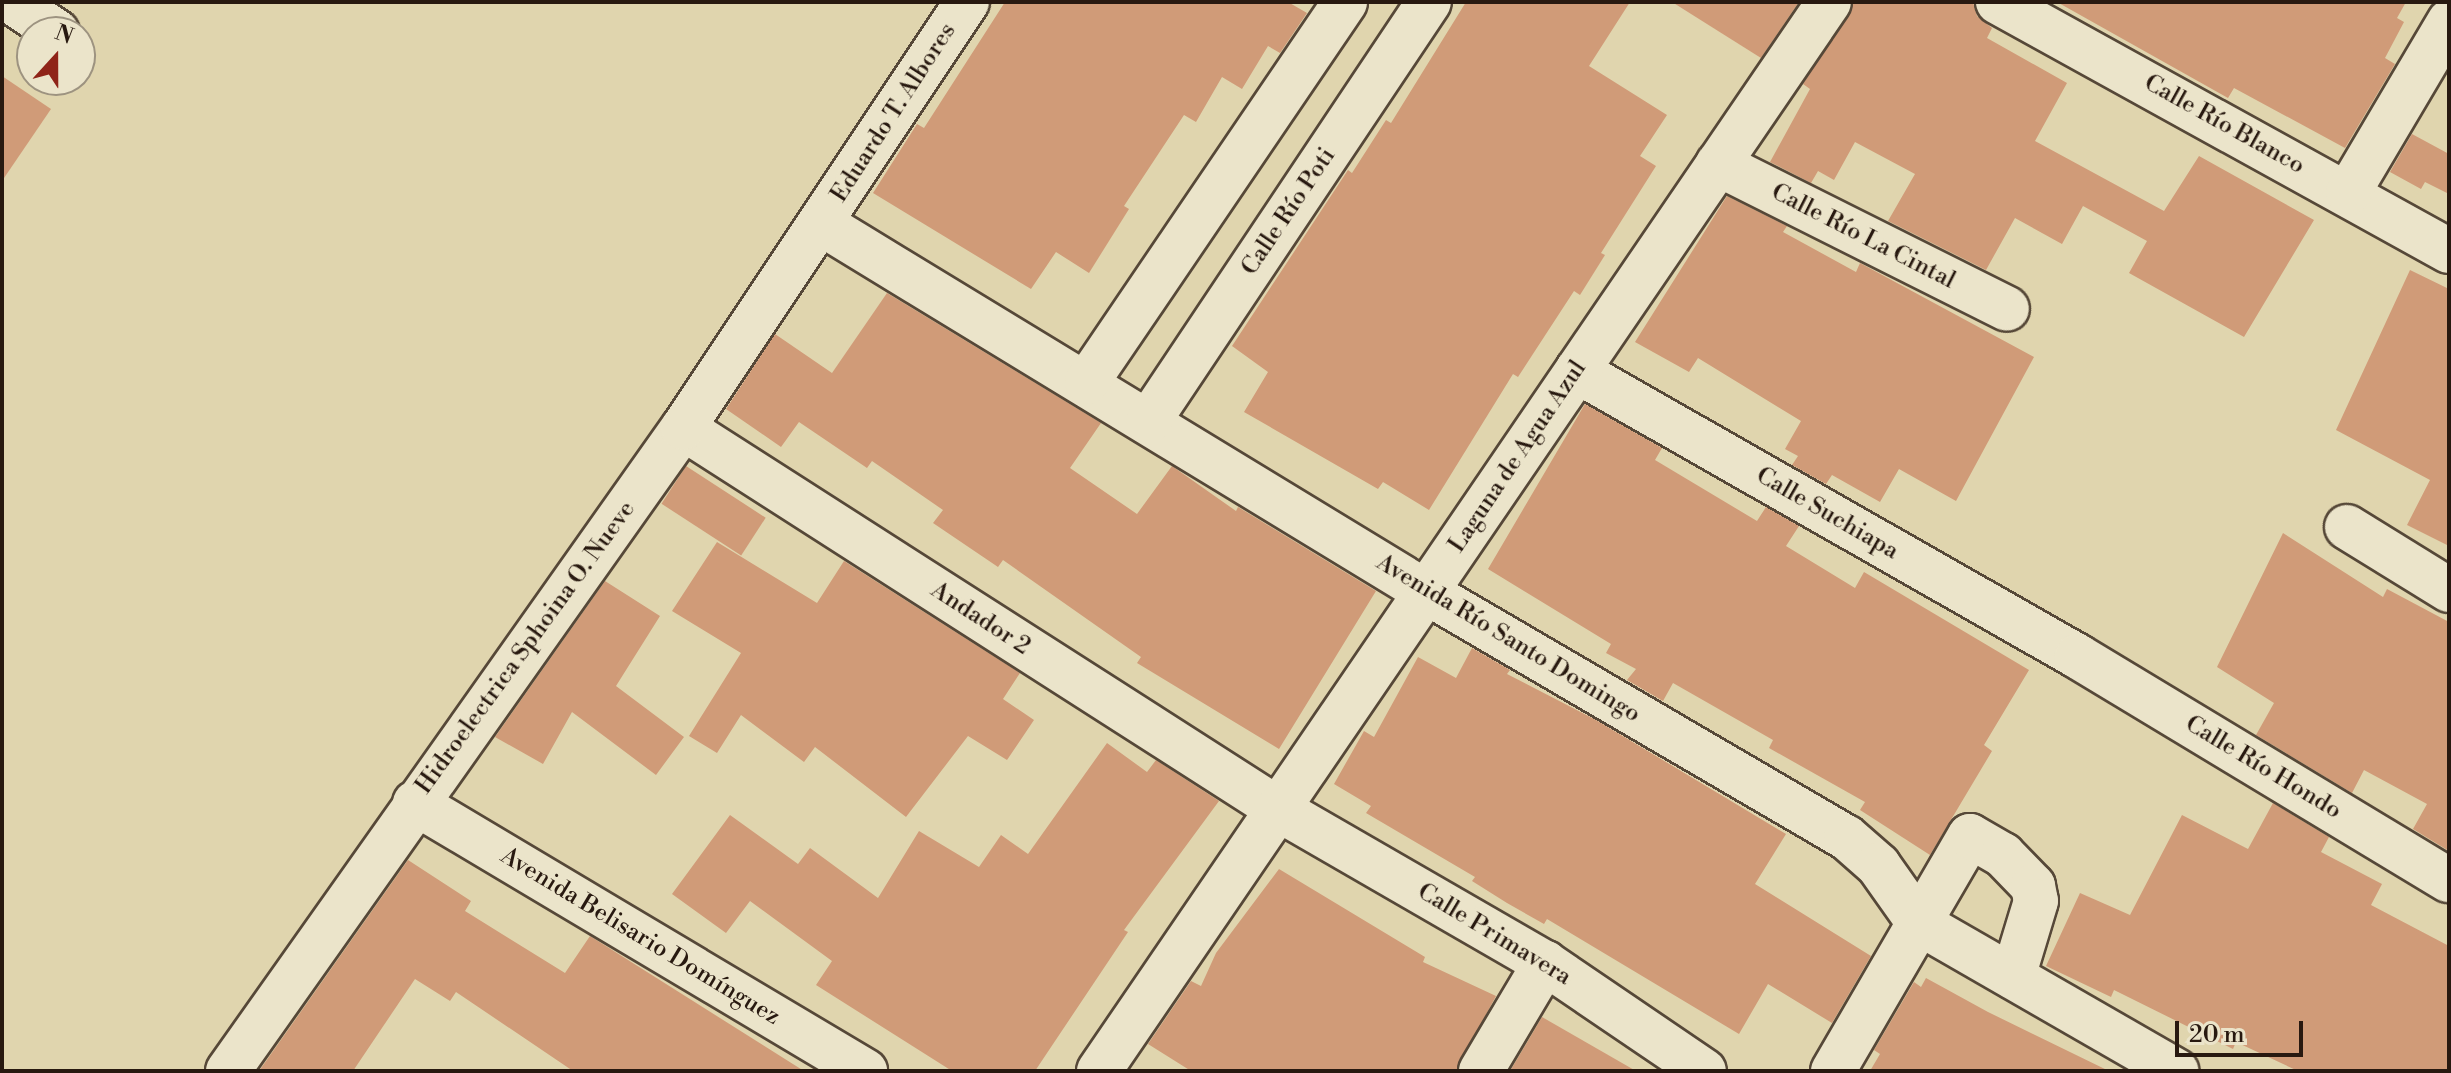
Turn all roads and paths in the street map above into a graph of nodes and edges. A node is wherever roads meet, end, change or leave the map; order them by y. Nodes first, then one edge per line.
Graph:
1 (12, 2) edge
2 (967, 2) edge
3 (1345, 2) edge
4 (1429, 2) edge
5 (1829, 2) edge
6 (1998, 2) edge
7 (33, 16) edge
8 (2449, 22) edge
9 (1718, 164) junction
10 (2348, 193) junction
11 (822, 224) junction
12 (2449, 251) edge
13 (2007, 309) dead end
14 (1577, 371) junction
15 (1087, 382) junction
16 (1148, 422) junction
17 (683, 428) junction
18 (2347, 527) dead end
19 (2449, 590) edge
20 (1426, 592) junction
21 (2077, 656) joint
22 (415, 803) junction
23 (1278, 809) junction
24 (2449, 880) edge
25 (1919, 923) junction
26 (1545, 963) junction
27 (2013, 977) junction
28 (228, 1071) edge
29 (865, 1071) edge
30 (1099, 1071) edge
31 (1481, 1071) edge
32 (1704, 1071) edge
33 (1833, 1071) edge
34 (2176, 1071) edge

1 - 7 street
2 - 11 street, Eduardo T. Albores
3 - 15 street
4 - 16 street, Calle Río Poti
5 - 9 street, Laguna de Agua Azul
6 - 10 street, Calle Río Blanco
8 - 10 street
9 - 13 street, Calle Río La Cintal
9 - 14 street, Laguna de Agua Azul
10 - 12 street, Calle Río Blanco
11 - 15 street, Avenida Río Santo Domingo
11 - 17 street, Hidroelectrica Sphoina O. Nueve
14 - 20 street, Laguna de Agua Azul
14 - 21 street, Calle Suchiapa
15 - 16 street, Avenida Río Santo Domingo
16 - 20 street, Avenida Río Santo Domingo
17 - 22 street, Hidroelectrica Sphoina O. Nueve
17 - 23 street, Andador 2
18 - 19 street
20 - 23 street, Laguna de Agua Azul
20 - 25 street, Avenida Río Santo Domingo
21 - 24 street, Calle Río Hondo
22 - 28 street, Hidroelectrica Sphoina O. Nueve
22 - 29 street, Avenida Belisario Domínguez
23 - 26 street, Calle Primavera
23 - 30 street, Laguna de Agua Azul
25 - 27 street, Avenida Río Santo Domingo
25 - 27 street
25 - 33 street
26 - 31 street
26 - 32 street, Calle Primavera
27 - 34 street, Avenida Río Santo Domingo

